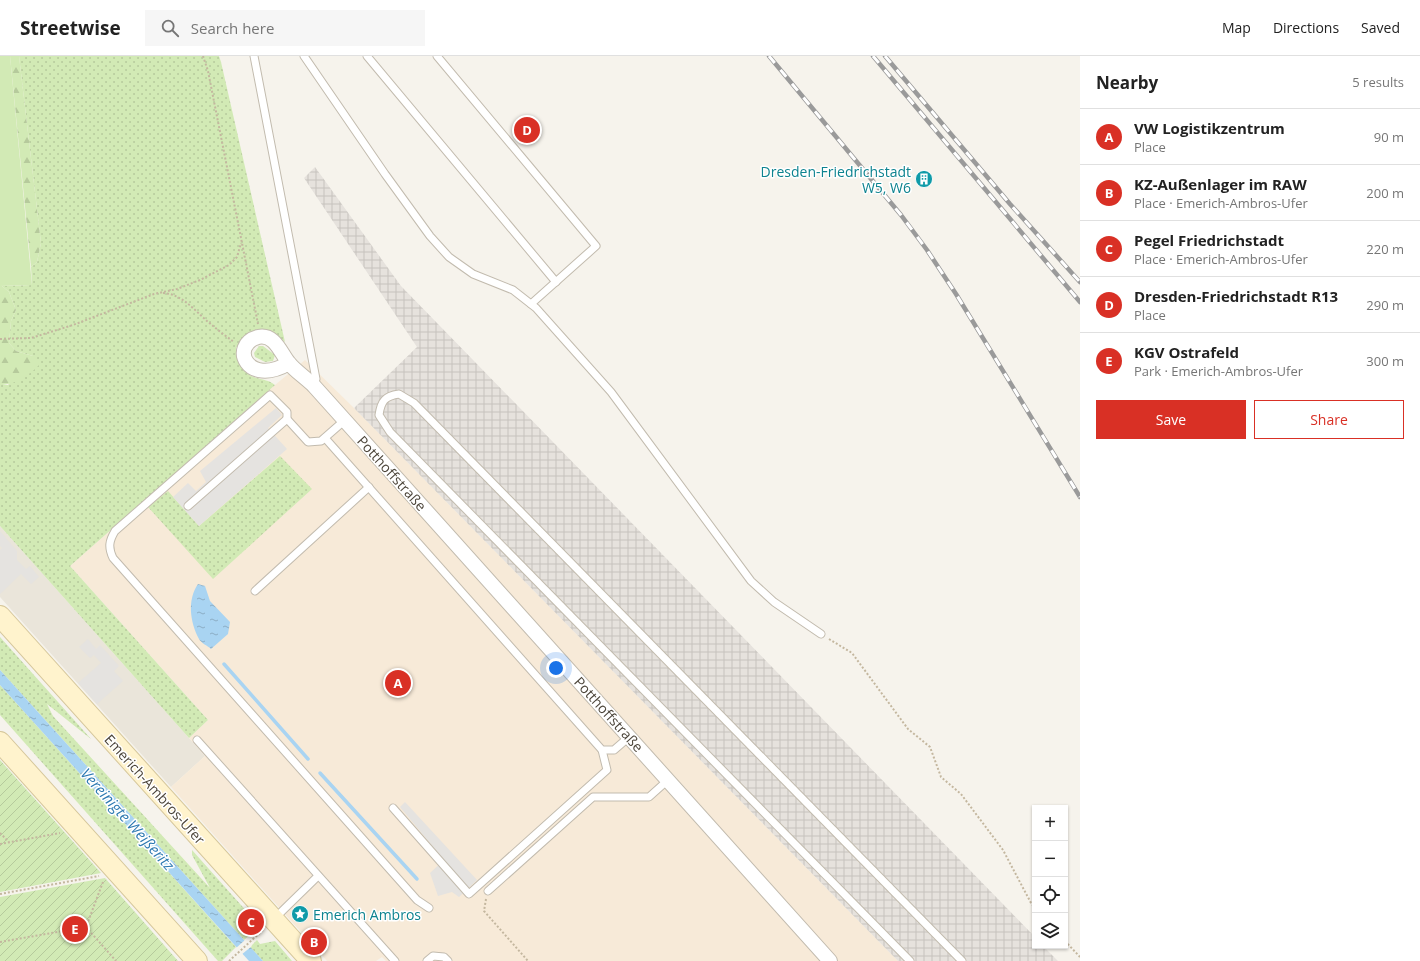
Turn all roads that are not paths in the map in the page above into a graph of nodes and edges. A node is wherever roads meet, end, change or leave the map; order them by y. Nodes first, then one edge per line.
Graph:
1 (254, 56) edge
2 (304, 56) edge
3 (367, 56) edge
4 (437, 56) edge
5 (556, 282) junction
6 (531, 304) junction
7 (289, 364) junction
8 (314, 386) junction
9 (287, 419) junction
10 (345, 420) junction
11 (325, 438) junction
12 (369, 487) junction
13 (188, 506) dead end
14 (255, 591) dead end
15 (0, 616) edge
16 (821, 634) road end
17 (629, 736) junction
18 (197, 740) dead end
19 (0, 742) edge
20 (602, 750) junction
21 (668, 780) junction
22 (393, 808) dead end
23 (318, 876) junction
24 (488, 891) road end
25 (428, 908) dead end
26 (269, 924) junction
27 (197, 961) edge
28 (311, 961) edge
29 (395, 961) edge
30 (427, 961) edge
31 (448, 961) edge
32 (830, 961) edge
33 (910, 961) edge
34 (962, 961) edge

1 - 8 lane
2 - 6 lane
3 - 5 lane
4 - 5 lane
5 - 6 lane
6 - 16 lane
7 - 7 street, Potthoffstraße
7 - 8 street, Potthoffstraße
8 - 10 street, Potthoffstraße
9 - 11 lane
9 - 13 lane
9 - 25 lane
10 - 11 lane
10 - 17 street, Potthoffstraße
11 - 12 lane
12 - 14 lane
12 - 20 lane
15 - 26 main road, Emerich-Ambros-Ufer
17 - 20 lane
17 - 21 street, Potthoffstraße
18 - 23 lane
19 - 27 main road
20 - 22 lane
21 - 24 lane
21 - 32 street, Potthoffstraße
23 - 26 lane
23 - 29 lane
26 - 28 main road, Emerich-Ambros-Ufer
30 - 31 lane
33 - 34 lane

